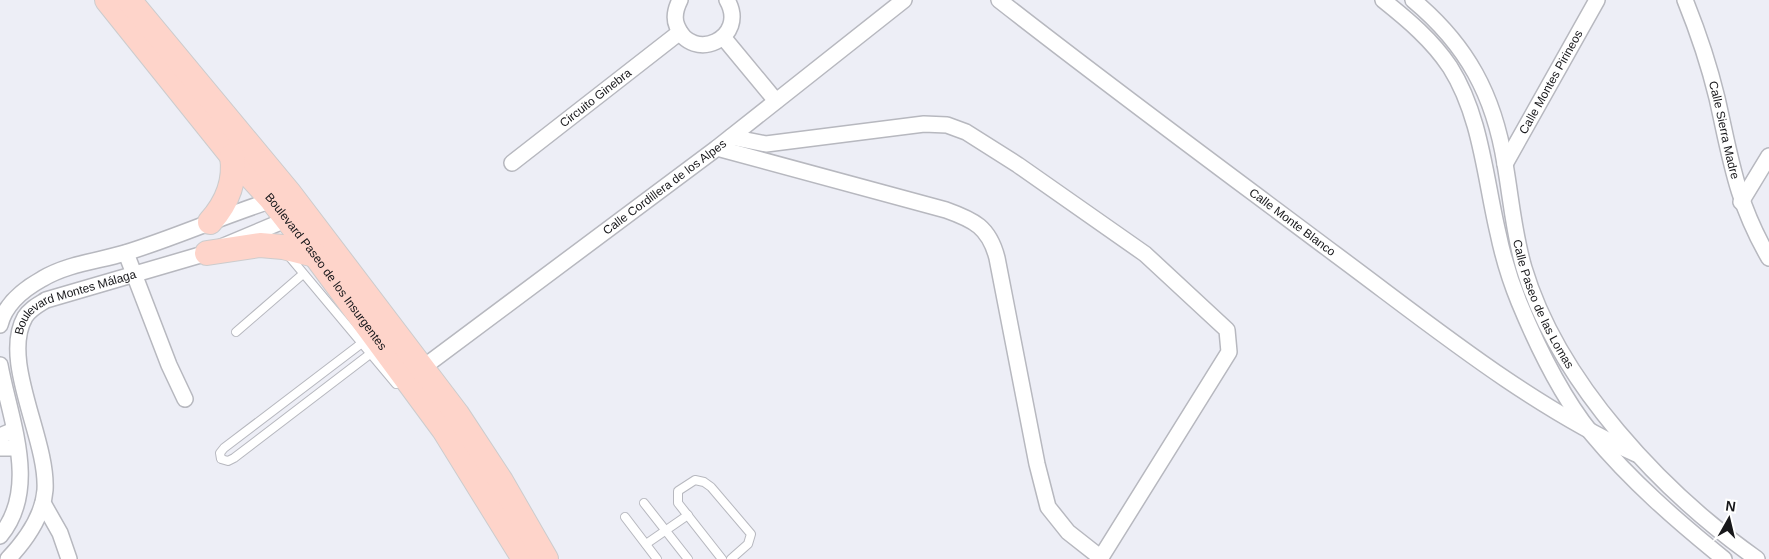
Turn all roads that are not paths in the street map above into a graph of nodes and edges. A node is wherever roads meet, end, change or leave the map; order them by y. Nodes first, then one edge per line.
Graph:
1 (107, 0) edge
2 (129, 0) edge
3 (680, 0) edge
4 (727, 0) edge
5 (904, 0) edge
6 (999, 0) edge
7 (1383, 0) edge
8 (1413, 0) edge
9 (1597, 0) edge
10 (1685, 0) edge
11 (680, 32) junction
12 (724, 37) junction
13 (776, 101) junction
14 (731, 137) junction
15 (717, 148) junction
16 (232, 156) junction
17 (1769, 156) edge
18 (512, 163) dead end
19 (1506, 164) junction
20 (1741, 202) junction
21 (288, 206) junction
22 (210, 222) junction
23 (126, 253) junction
24 (207, 253) junction
25 (1769, 258) edge
26 (317, 260) junction
27 (80, 265) junction
28 (134, 276) junction
29 (87, 287) junction
30 (0, 326) edge
31 (236, 332) dead end
32 (362, 343) junction
33 (370, 354) junction
34 (0, 365) edge
35 (422, 369) junction
36 (399, 388) dead end
37 (185, 399) dead end
38 (7, 433) edge
39 (1592, 434) junction
40 (0, 448) edge
41 (17, 448) junction
42 (444, 448) dead end
43 (1636, 454) junction
44 (454, 462) dead end
45 (43, 503) junction
46 (644, 503) dead end
47 (625, 516) dead end
48 (688, 516) junction
49 (665, 531) junction
50 (0, 536) edge
51 (646, 544) junction
52 (1736, 553) edge
53 (8, 559) edge
54 (69, 559) edge
55 (524, 559) edge
56 (546, 559) edge
57 (657, 559) edge
58 (688, 559) edge
59 (722, 559) edge
60 (731, 559) edge
61 (1101, 559) edge
62 (1724, 559) edge
63 (1757, 559) edge

1 - 16 main road, Boulevard Paseo de los Insurgentes
2 - 21 main road, Boulevard Paseo de los Insurgentes
3 - 11 street
4 - 12 street
5 - 13 street, Calle Cordillera de los Alpes
6 - 39 street, Calle Monte Blanco
7 - 39 street, Calle Paseo de las Lomas
8 - 19 street, Calle Paseo de las Lomas
9 - 19 street, Calle Montes Pirineos
10 - 20 street, Calle Sierra Madre
11 - 12 street
11 - 18 street, Circuito Ginebra
12 - 13 street
13 - 14 street, Calle Cordillera de los Alpes
14 - 15 street, Calle Cordillera de los Alpes
14 - 61 street
15 - 35 street, Calle Cordillera de los Alpes
15 - 61 street
16 - 21 main road, Boulevard Paseo de los Insurgentes
16 - 22 main road
17 - 20 street
19 - 43 street, Calle Paseo de las Lomas
20 - 25 street, Calle Sierra Madre
21 - 22 street, Boulevard Montes Málaga
21 - 24 street, Boulevard Montes Málaga
21 - 26 main road, Boulevard Paseo de los Insurgentes
22 - 23 street, Boulevard Montes Málaga
23 - 27 street, Boulevard Montes Málaga
23 - 28 street
24 - 26 main road
24 - 28 street, Boulevard Montes Málaga
26 - 31 lane
26 - 32 lane
26 - 35 main road, Boulevard Paseo de los Insurgentes
26 - 55 main road, Boulevard Paseo de los Insurgentes
27 - 29 street
27 - 30 street, Boulevard Montes Málaga
28 - 29 street, Boulevard Montes Málaga
28 - 37 street
29 - 45 street, Boulevard Montes Málaga
32 - 33 lane
32 - 33 lane
33 - 36 lane
34 - 38 street
35 - 56 main road, Boulevard Paseo de los Insurgentes
38 - 41 street
39 - 43 street
39 - 62 street, Calle Paseo de las Lomas
40 - 41 street
41 - 50 street
42 - 44 lane
43 - 52 street, Calle Paseo de las Lomas
45 - 53 street, Boulevard Montes Málaga
45 - 54 street
46 - 49 lane
47 - 51 lane
48 - 49 lane
48 - 59 lane
48 - 60 lane
49 - 51 lane
49 - 58 lane
51 - 57 lane
52 - 63 street, Calle Paseo de las Lomas

